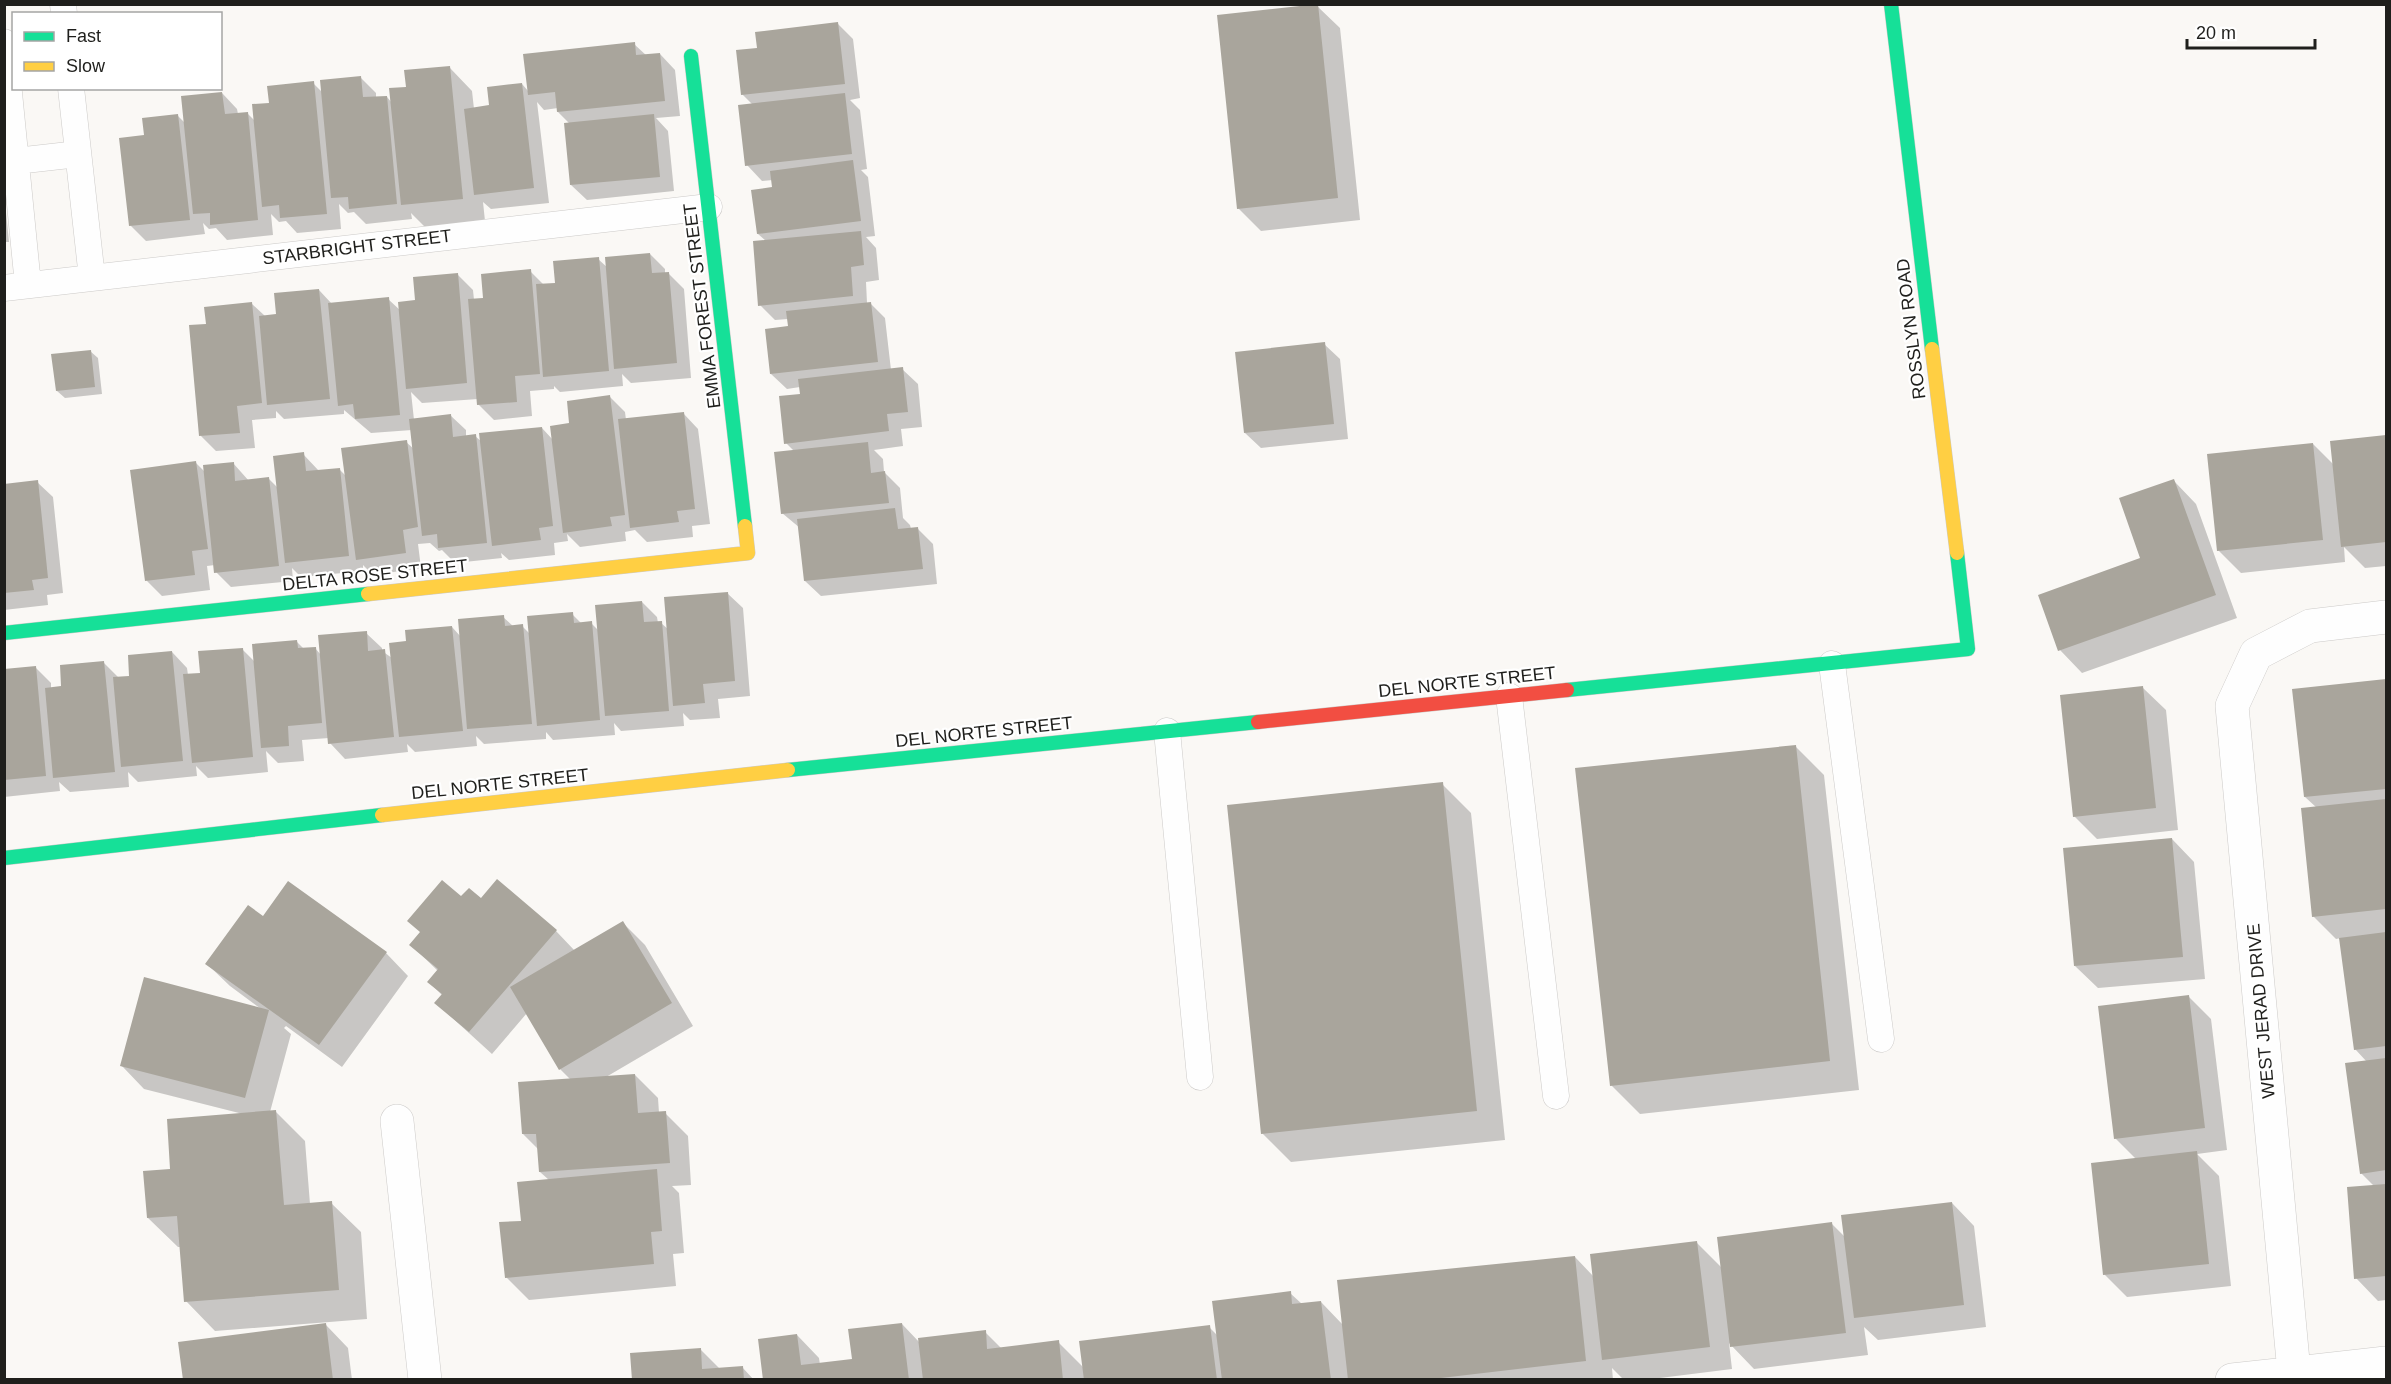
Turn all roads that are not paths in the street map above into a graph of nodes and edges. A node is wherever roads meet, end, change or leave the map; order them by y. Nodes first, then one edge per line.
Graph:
1 (1891, 4) edge
2 (4, 42) edge
3 (691, 56) dead end
4 (71, 90) edge
5 (78, 154) junction
6 (16, 161) junction
7 (709, 207) junction
8 (92, 278) junction
9 (16, 287) edge
10 (748, 553) joint
11 (2386, 617) edge
12 (4, 633) edge
13 (1968, 649) joint
14 (1832, 664) junction
15 (1509, 696) junction
16 (1167, 731) junction
17 (4, 858) edge
18 (1881, 1039) dead end
19 (1200, 1077) dead end
20 (1557, 1096) dead end
21 (397, 1121) dead end
22 (2386, 1363) edge
23 (2295, 1372) junction
24 (424, 1380) edge
25 (2232, 1380) edge

1 - 13 street, ROSSLYN ROAD
2 - 6 lane
3 - 7 street, EMMA FOREST STREET
4 - 5 lane
5 - 6 lane
5 - 8 lane
6 - 9 lane
7 - 8 lane, STARBRIGHT STREET
7 - 10 street, EMMA FOREST STREET
8 - 9 lane, STARBRIGHT STREET
10 - 12 street, DELTA ROSE STREET
11 - 23 street, WEST JERAD DRIVE
13 - 14 street, DEL NORTE STREET
14 - 15 street, DEL NORTE STREET
14 - 18 lane
15 - 16 street, DEL NORTE STREET
15 - 20 lane
16 - 17 street, DEL NORTE STREET
16 - 19 lane
21 - 24 street
22 - 23 street
23 - 25 street

